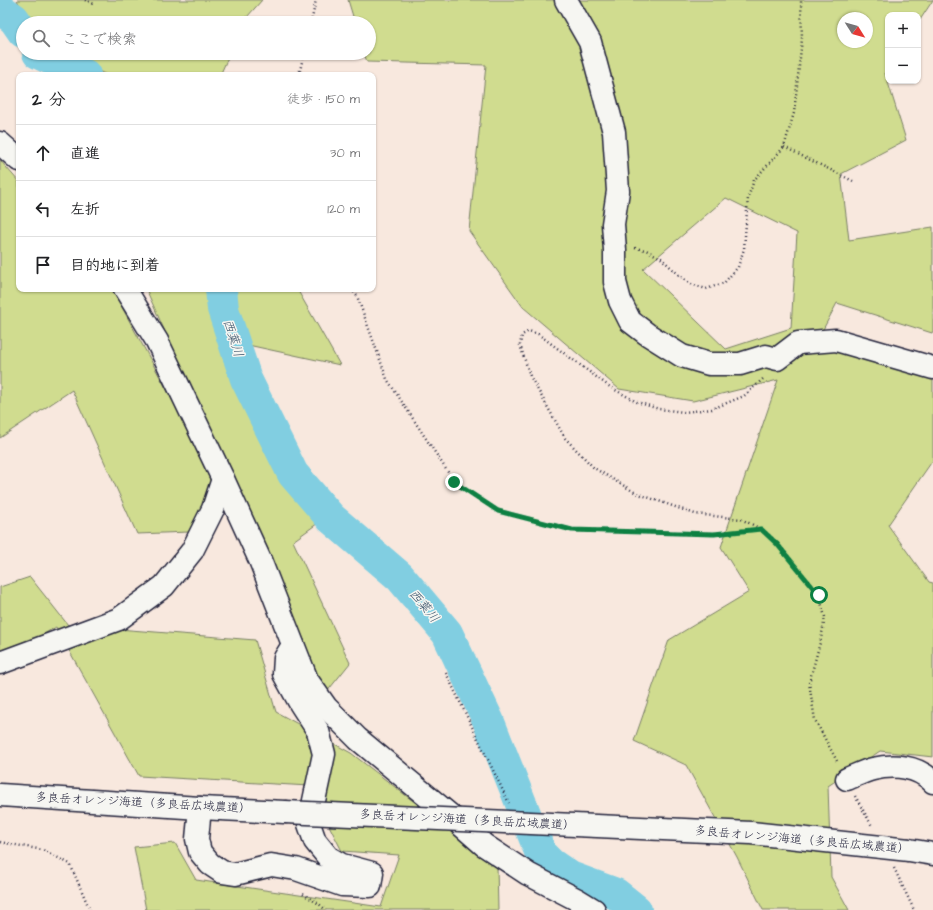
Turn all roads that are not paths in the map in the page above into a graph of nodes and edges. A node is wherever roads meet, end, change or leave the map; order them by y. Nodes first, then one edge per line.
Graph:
1 (566, 0) edge
2 (0, 143) edge
3 (16, 157) edge
4 (127, 292) edge
5 (933, 368) edge
6 (223, 478) junction
7 (293, 645) junction
8 (0, 664) edge
9 (846, 780) road end
10 (933, 782) edge
11 (0, 795) edge
12 (200, 808) junction
13 (933, 854) edge
14 (594, 910) edge

1 - 5 street
2 - 3 street
4 - 6 street
6 - 7 street
6 - 8 street
7 - 12 street
7 - 14 street
9 - 10 street
11 - 12 street, 多良岳オレンジ海道（多良岳広域農道）
12 - 13 street, 多良岳オレンジ海道（多良岳広域農道）, bridge

